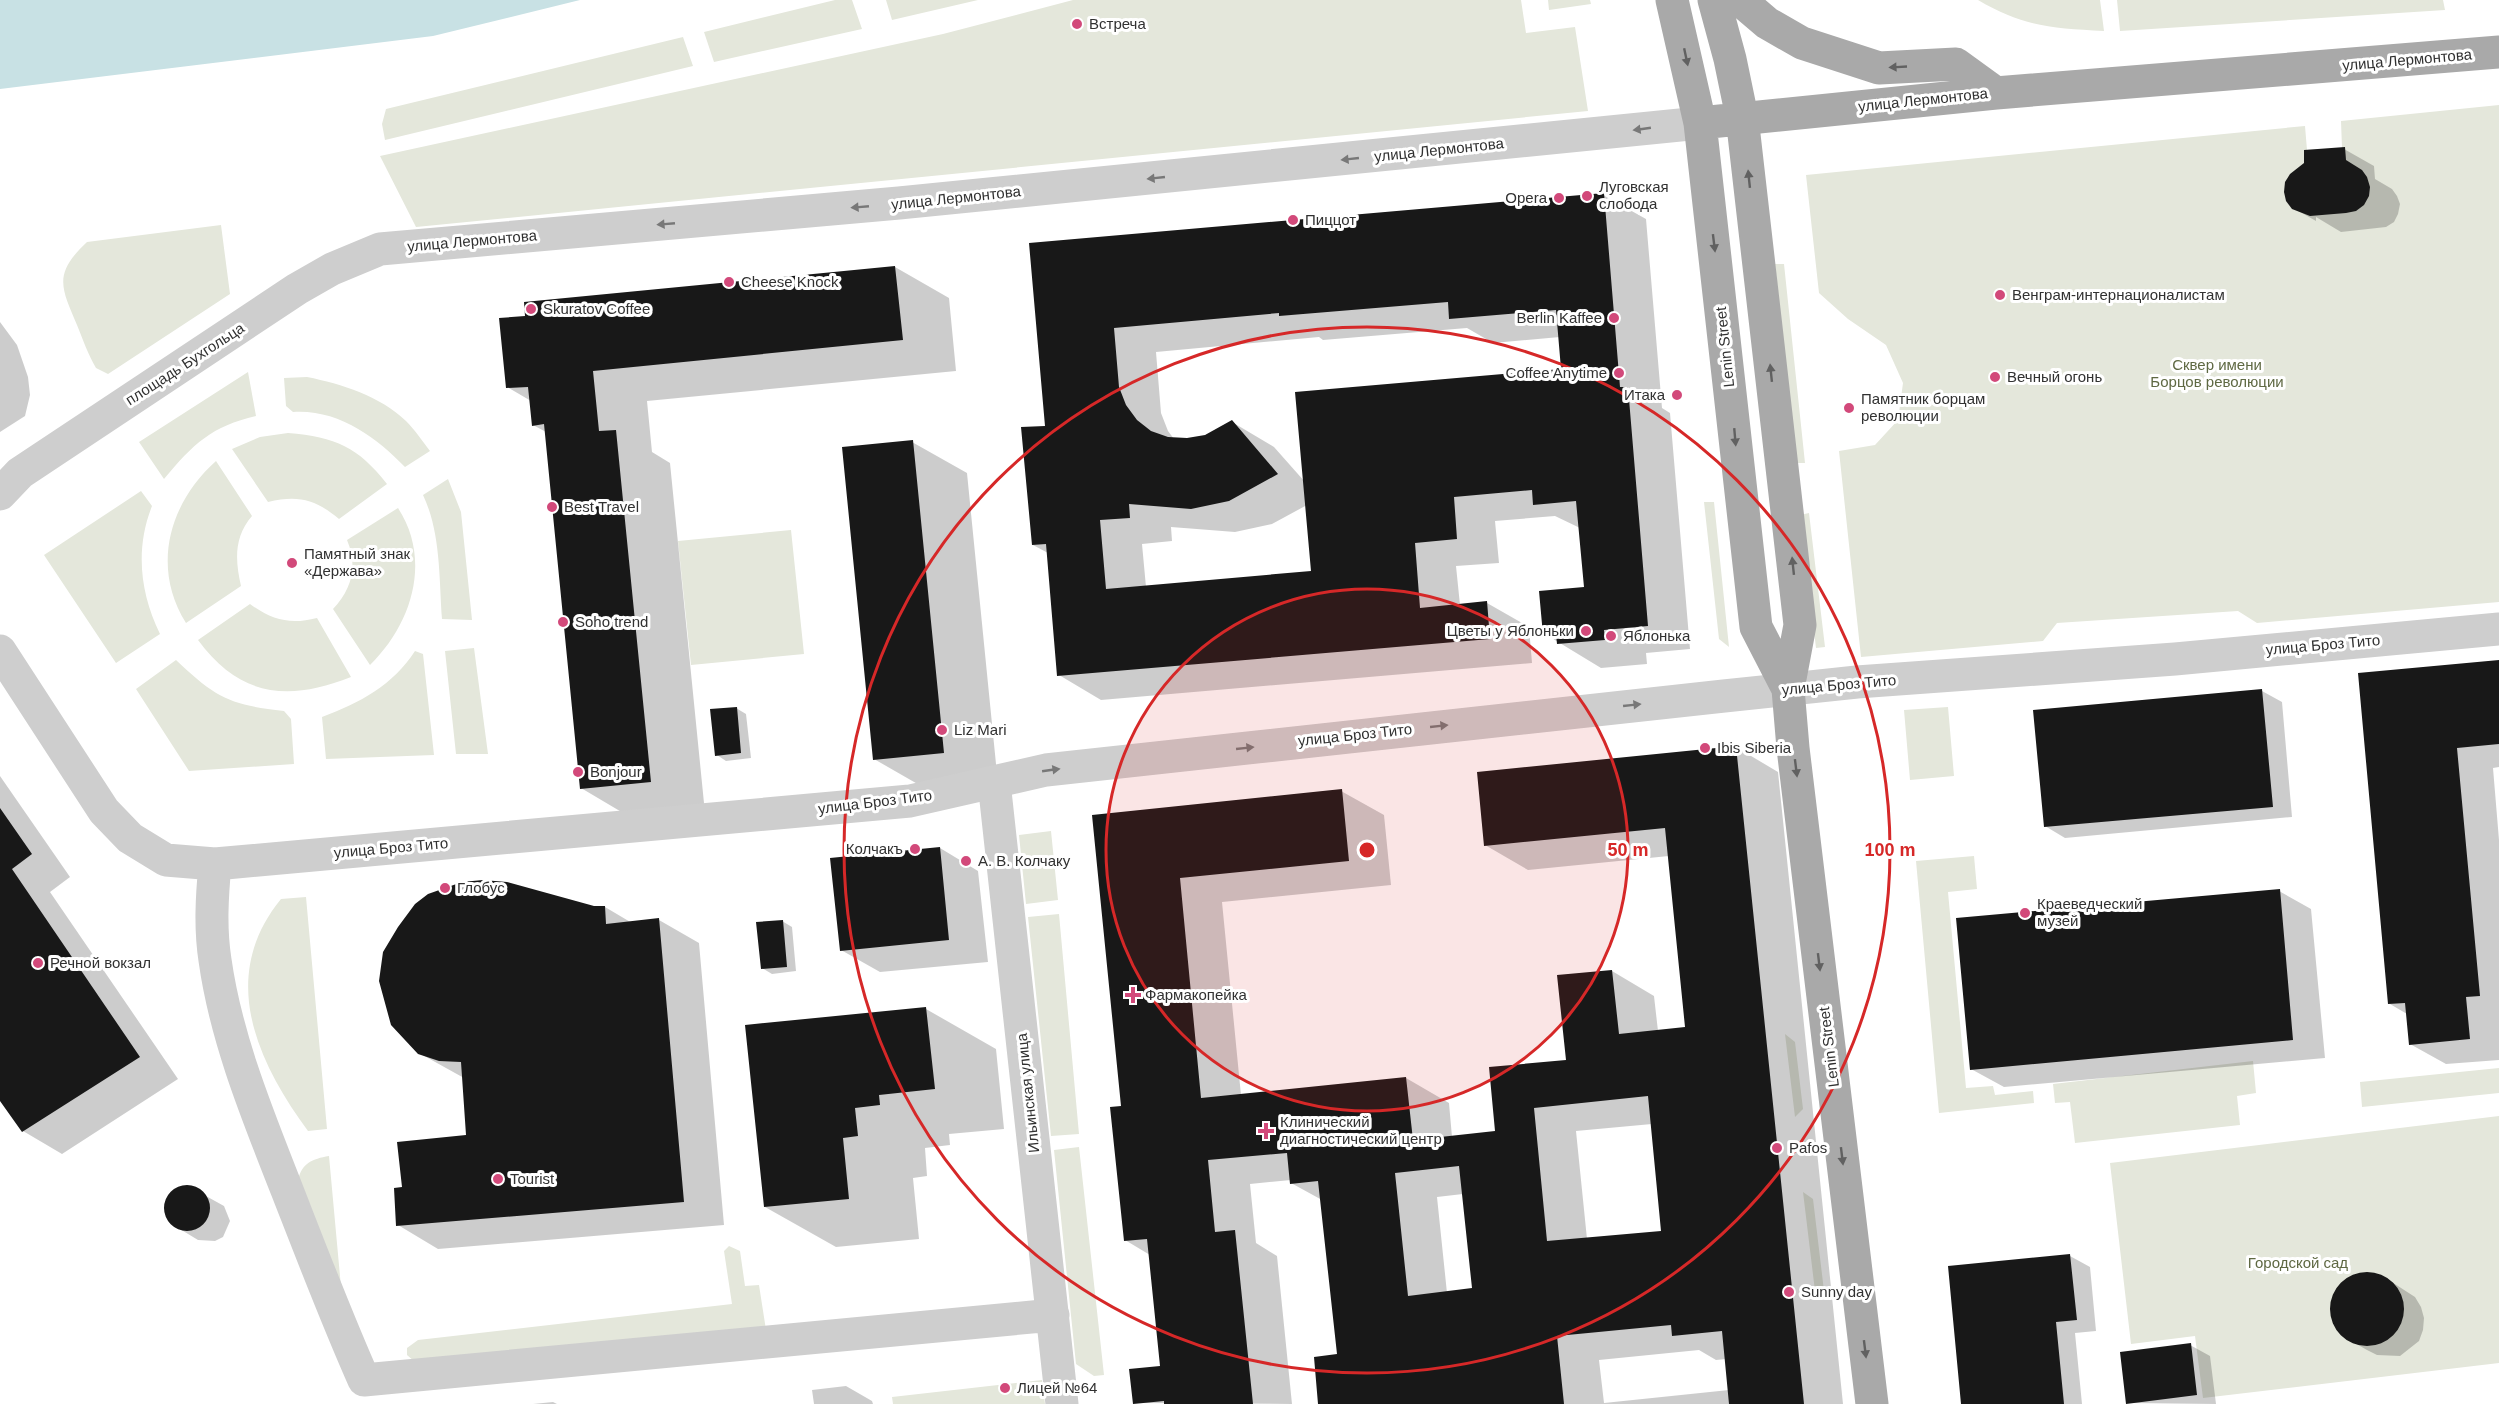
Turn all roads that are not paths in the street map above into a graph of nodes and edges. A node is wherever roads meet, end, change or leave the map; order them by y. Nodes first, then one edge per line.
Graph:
1 (1672, 0) edge
2 (1714, 0) edge
3 (1740, 0) edge
4 (2499, 52) edge
5 (1996, 93) junction
6 (1742, 117) junction
7 (1700, 123) junction
8 (380, 249) joint
9 (0, 494) edge
10 (2499, 629) edge
11 (0, 651) edge
12 (1788, 689) junction
13 (994, 782) junction
14 (215, 864) junction
15 (1053, 1315) junction
16 (1062, 1399) edge
17 (1872, 1404) edge

1 -> 7 main road, Lenin Street
2 - 6 main road, Lenin Street
5 -> 3 main road
4 - 5 main road, улица Лермонтова
5 - 6 main road, улица Лермонтова
6 - 7 main road, улица Лермонтова
12 -> 6 main road, Lenin Street
7 -> 8 street, улица Лермонтова
7 -> 12 main road, Lenin Street
8 - 9 street, площадь Бухгольца
10 - 12 street, улица Броз Тито
11 - 14 street
13 -> 12 street, улица Броз Тито
12 -> 17 main road, Lenin Street
13 - 14 street, улица Броз Тито
13 - 15 street, Ильинская улица
14 - 15 street
15 - 16 street, Ильинская улица

